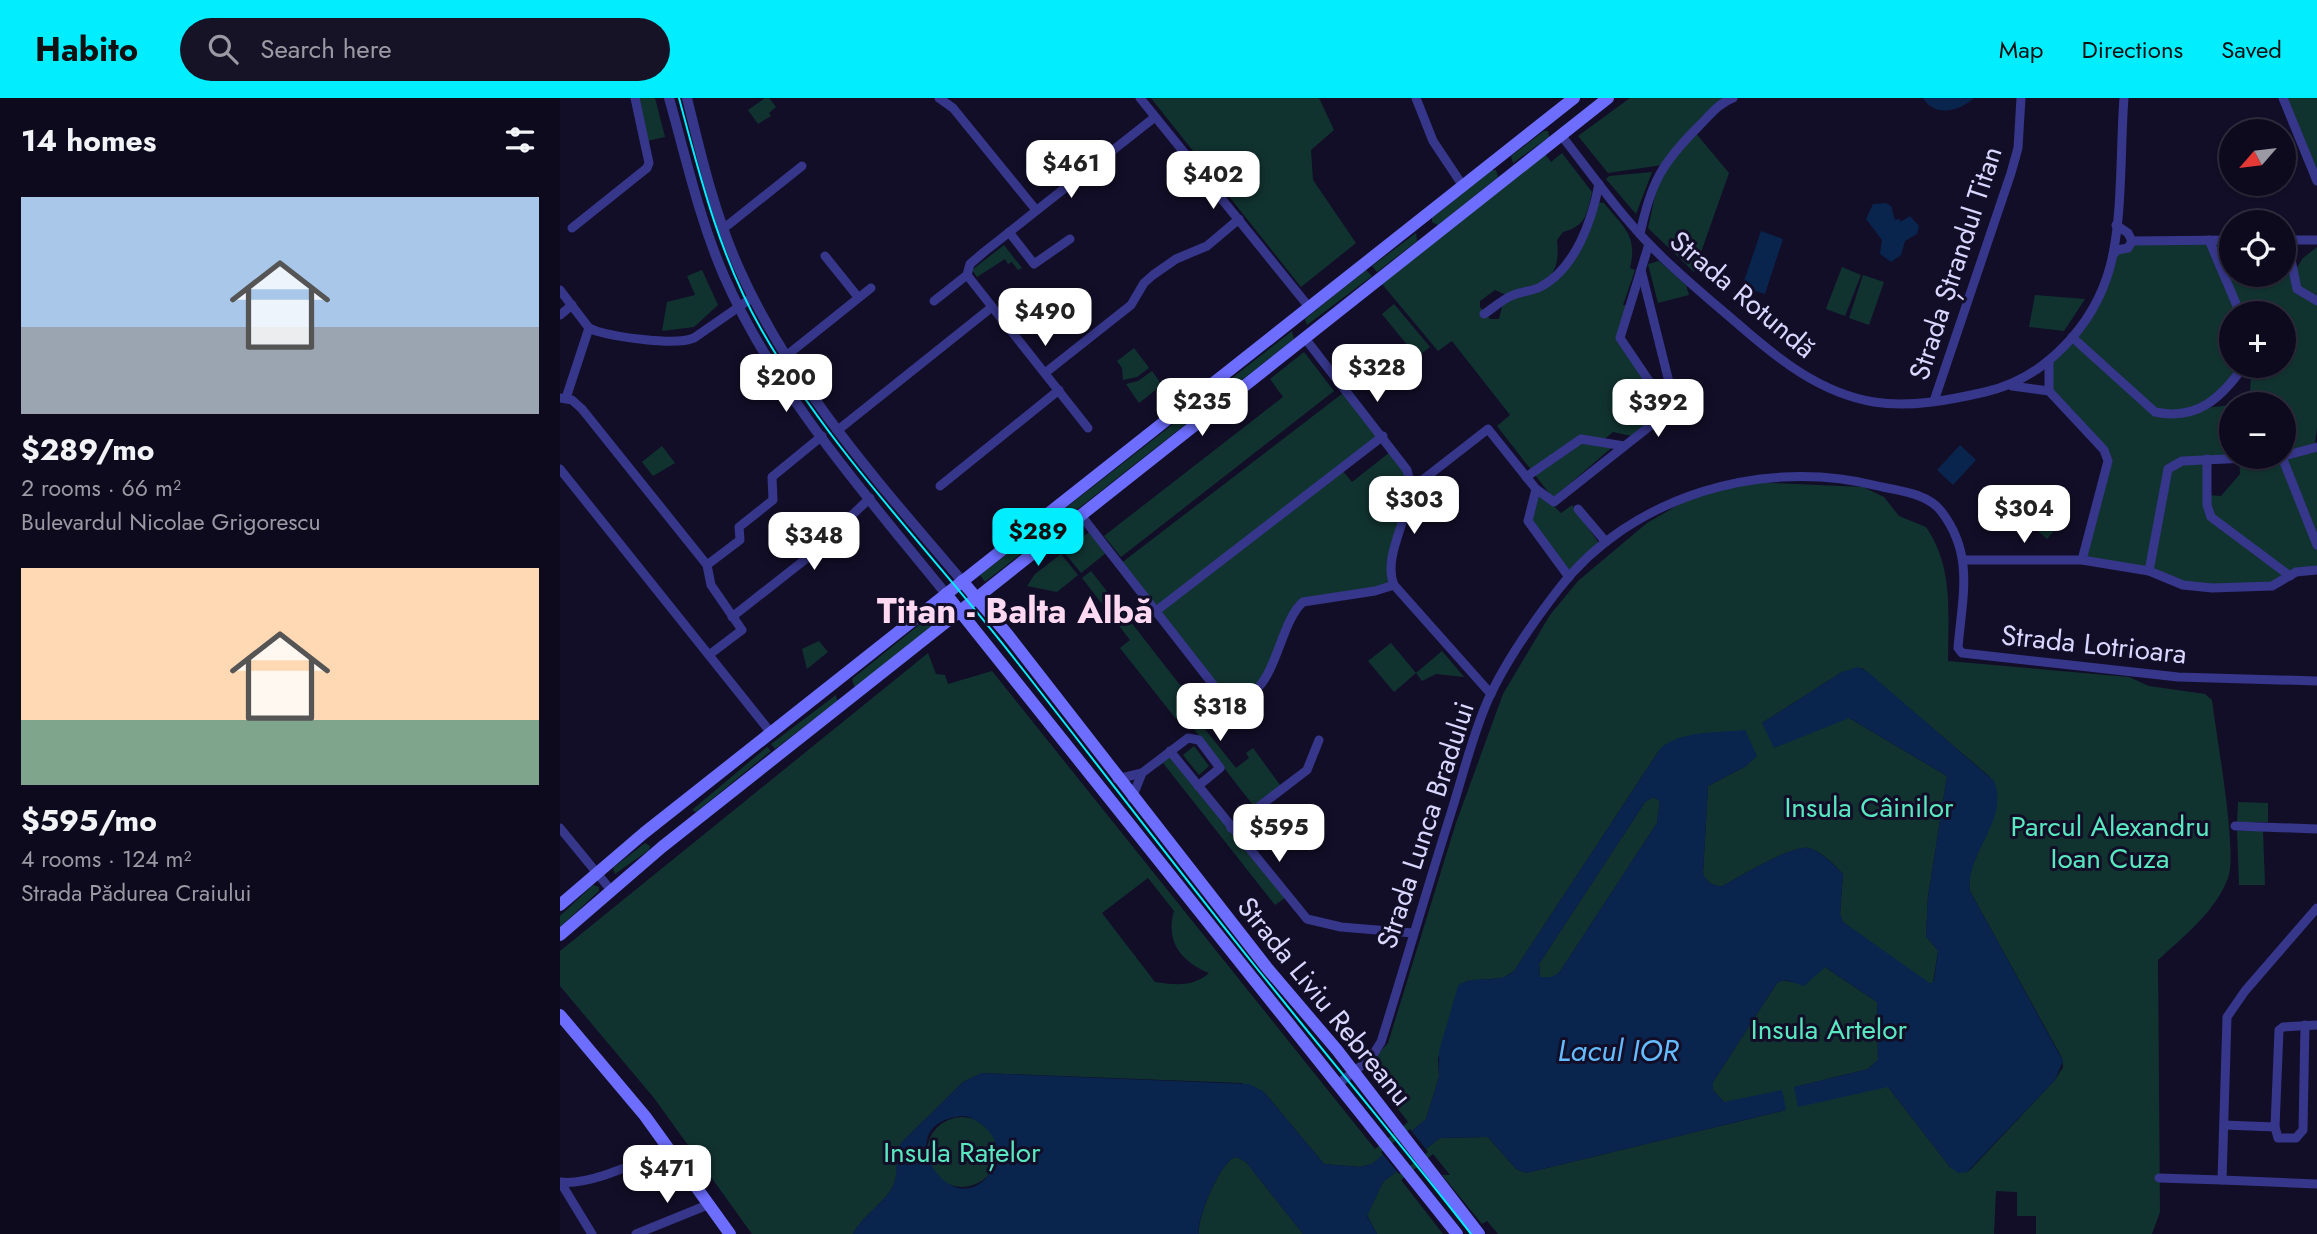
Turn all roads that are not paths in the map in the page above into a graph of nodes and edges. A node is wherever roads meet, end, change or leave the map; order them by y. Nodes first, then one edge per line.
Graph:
1 (635, 98) edge
2 (669, 98) edge
3 (687, 98) edge
4 (939, 98) edge
5 (1140, 98) edge
6 (1416, 98) edge
7 (1574, 98) edge
8 (1608, 98) edge
9 (1733, 98) edge
10 (2021, 98) edge
11 (2124, 98) edge
12 (2283, 98) edge
13 (1155, 117) junction
14 (1548, 118) junction
15 (1561, 135) junction
16 (1496, 159) junction
17 (802, 166) dead end
18 (1509, 176) junction
19 (2317, 181) edge
20 (1599, 184) junction
21 (1463, 186) junction
22 (1035, 210) junction
23 (1239, 219) junction
24 (1419, 220) junction
25 (572, 228) dead end
26 (723, 229) junction
27 (1009, 232) junction
28 (1640, 234) junction
29 (1432, 237) junction
30 (2118, 237) junction
31 (1070, 239) dead end
32 (2209, 240) junction
33 (2219, 240) edge
34 (2296, 240) edge
35 (2317, 240) edge
36 (1649, 244) junction
37 (825, 256) dead end
38 (1641, 270) junction
39 (967, 275) junction
40 (2296, 285) edge
41 (871, 288) dead end
42 (560, 290) edge
43 (858, 297) junction
44 (753, 298) junction
45 (934, 301) dead end
46 (2235, 301) edge
47 (2317, 301) edge
48 (572, 306) junction
49 (738, 306) junction
50 (992, 307) junction
51 (1309, 307) junction
52 (1484, 314) dead end
53 (560, 315) edge
54 (1292, 321) junction
55 (589, 328) junction
56 (1304, 337) junction
57 (2072, 337) junction
58 (786, 356) junction
59 (2049, 361) junction
60 (1045, 373) junction
61 (2235, 378) edge
62 (2012, 386) junction
63 (1059, 390) junction
64 (2049, 391) junction
65 (563, 398) edge
66 (1934, 401) junction
67 (1668, 409) junction
68 (1088, 428) dead end
69 (838, 430) junction
70 (822, 436) junction
71 (1383, 436) junction
72 (1625, 446) junction
73 (2317, 447) edge
74 (2296, 453) edge
75 (2207, 459) junction
76 (2219, 459) edge
77 (560, 469) edge
78 (2288, 469) edge
79 (1527, 477) junction
80 (940, 486) dead end
81 (1411, 489) junction
82 (1536, 489) junction
83 (870, 498) junction
84 (1578, 509) dead end
85 (1080, 514) junction
86 (1606, 542) junction
87 (2317, 544) edge
88 (1965, 560) junction
89 (2082, 560) junction
90 (707, 565) junction
91 (2317, 570) edge
92 (2149, 571) junction
93 (2290, 576) junction
94 (1569, 577) junction
95 (962, 581) junction
96 (1394, 585) junction
97 (946, 594) junction
98 (976, 597) junction
99 (959, 611) junction
100 (1156, 611) junction
101 (732, 617) junction
102 (709, 655) junction
103 (2317, 681) edge
104 (1491, 694) junction
105 (772, 734) junction
106 (1319, 740) dead end
107 (1170, 751) junction
108 (1142, 773) junction
109 (1117, 779) junction
110 (1198, 786) junction
111 (1132, 798) junction
112 (2235, 826) dead end
113 (560, 828) edge
114 (1231, 828) junction
115 (2317, 829) edge
116 (596, 872) junction
117 (610, 889) junction
118 (560, 905) edge
119 (2317, 908) edge
120 (2312, 917) edge
121 (1413, 933) junction
122 (560, 935) edge
123 (560, 1015) edge
124 (2305, 1025) junction
125 (2317, 1025) edge
126 (1354, 1072) junction
127 (1337, 1085) junction
128 (2224, 1125) junction
129 (2275, 1127) junction
130 (670, 1149) junction
131 (2160, 1178) dead end
132 (2222, 1180) junction
133 (560, 1182) edge
134 (2317, 1184) edge
135 (710, 1204) junction
136 (592, 1234) edge
137 (636, 1234) edge
138 (730, 1234) edge
139 (1457, 1234) edge
140 (1479, 1234) edge

1 - 25 street
2 - 49 street, Strada Liviu Rebreanu
3 - 26 street, Strada Liviu Rebreanu
4 - 22 street
5 - 13 street
6 - 21 street
7 - 14 main road
8 - 15 main road
9 - 28 street
10 - 66 street, Strada Ștrandul Titan
11 - 30 street, Strada Rotundă
12 - 19 street
13 - 22 street
13 - 23 street
14 - 15 main road
14 - 16 main road
15 - 18 main road
15 - 20 street, Strada Rotundă
16 - 18 main road
16 - 21 main road
17 - 26 street
18 - 29 main road
20 - 28 street, Strada Rotundă
20 - 52 street
21 - 24 main road
22 - 27 street
23 - 51 street
23 - 60 street
24 - 29 main road
24 - 51 main road
26 - 44 street, Strada Liviu Rebreanu
27 - 31 street
27 - 39 street
28 - 36 street, Strada Rotundă
29 - 56 main road
30 - 32 street
30 - 57 street, Strada Rotundă
32 - 33 street
32 - 46 street
34 - 35 street
36 - 38 street
36 - 66 street, Strada Rotundă
37 - 43 street
38 - 67 street
38 - 67 street
39 - 45 street
39 - 50 street
40 - 47 street
41 - 43 street
42 - 48 street
43 - 58 street
44 - 49 street
44 - 58 street, Strada Liviu Rebreanu
48 - 53 street
48 - 55 street
49 - 55 street
49 - 70 street, Strada Liviu Rebreanu
50 - 60 street
50 - 69 street
51 - 54 main road
54 - 56 main road
54 - 95 main road
55 - 65 street
56 - 71 street
56 - 85 main road
57 - 59 street, Strada Rotundă
57 - 61 street
58 - 69 street, Strada Liviu Rebreanu
59 - 62 street, Strada Rotundă
59 - 64 street
60 - 63 street
62 - 64 street
62 - 66 street, Strada Rotundă
63 - 68 street
63 - 80 street
64 - 89 street
65 - 90 street
67 - 72 street
69 - 95 street, Strada Liviu Rebreanu
70 - 83 street, Strada Liviu Rebreanu
70 - 90 street
71 - 81 street
71 - 100 street
72 - 79 street
72 - 82 street
73 - 74 street
75 - 76 street
75 - 92 street
75 - 93 street
77 - 102 street
78 - 87 street
79 - 81 street
79 - 82 street
81 - 96 street
82 - 94 street
83 - 97 street, Strada Liviu Rebreanu
83 - 101 street
84 - 86 street
85 - 98 main road
85 - 100 street
86 - 88 street, Strada Lotrioara
86 - 94 street, Strada Lotrioara
88 - 89 street
88 - 103 street, Strada Lotrioara
89 - 92 street
90 - 101 street
91 - 93 street
92 - 93 street
94 - 104 street, Strada Lotrioara
95 - 97 main road
95 - 98 main road, Strada Liviu Rebreanu
96 - 100 street
96 - 104 street, Strada Lunca Bradului
97 - 99 main road, Strada Liviu Rebreanu
97 - 105 main road
98 - 99 main road
98 - 109 main road, Strada Liviu Rebreanu
99 - 117 main road
99 - 127 main road, Strada Liviu Rebreanu
101 - 102 street
102 - 105 street
104 - 121 street, Strada Lunca Bradului
105 - 116 main road
106 - 114 street
107 - 108 street
107 - 110 street
107 - 110 street
108 - 109 street
108 - 111 street
109 - 111 main road, Strada Liviu Rebreanu
110 - 114 street
111 - 126 main road, Strada Liviu Rebreanu
112 - 115 street
113 - 116 street
114 - 121 street
116 - 117 street
116 - 118 main road
117 - 122 main road
119 - 120 street
120 - 128 street
121 - 126 street, Strada Lunca Bradului
123 - 130 main road
124 - 125 street
124 - 129 street
124 - 129 street
126 - 127 street, Strada Lunca Bradului
126 - 140 main road, Strada Liviu Rebreanu
127 - 139 main road, Strada Liviu Rebreanu
128 - 129 street
128 - 132 street
130 - 133 street
130 - 135 main road
131 - 132 street
132 - 134 street
133 - 136 street
135 - 137 street
135 - 138 main road

